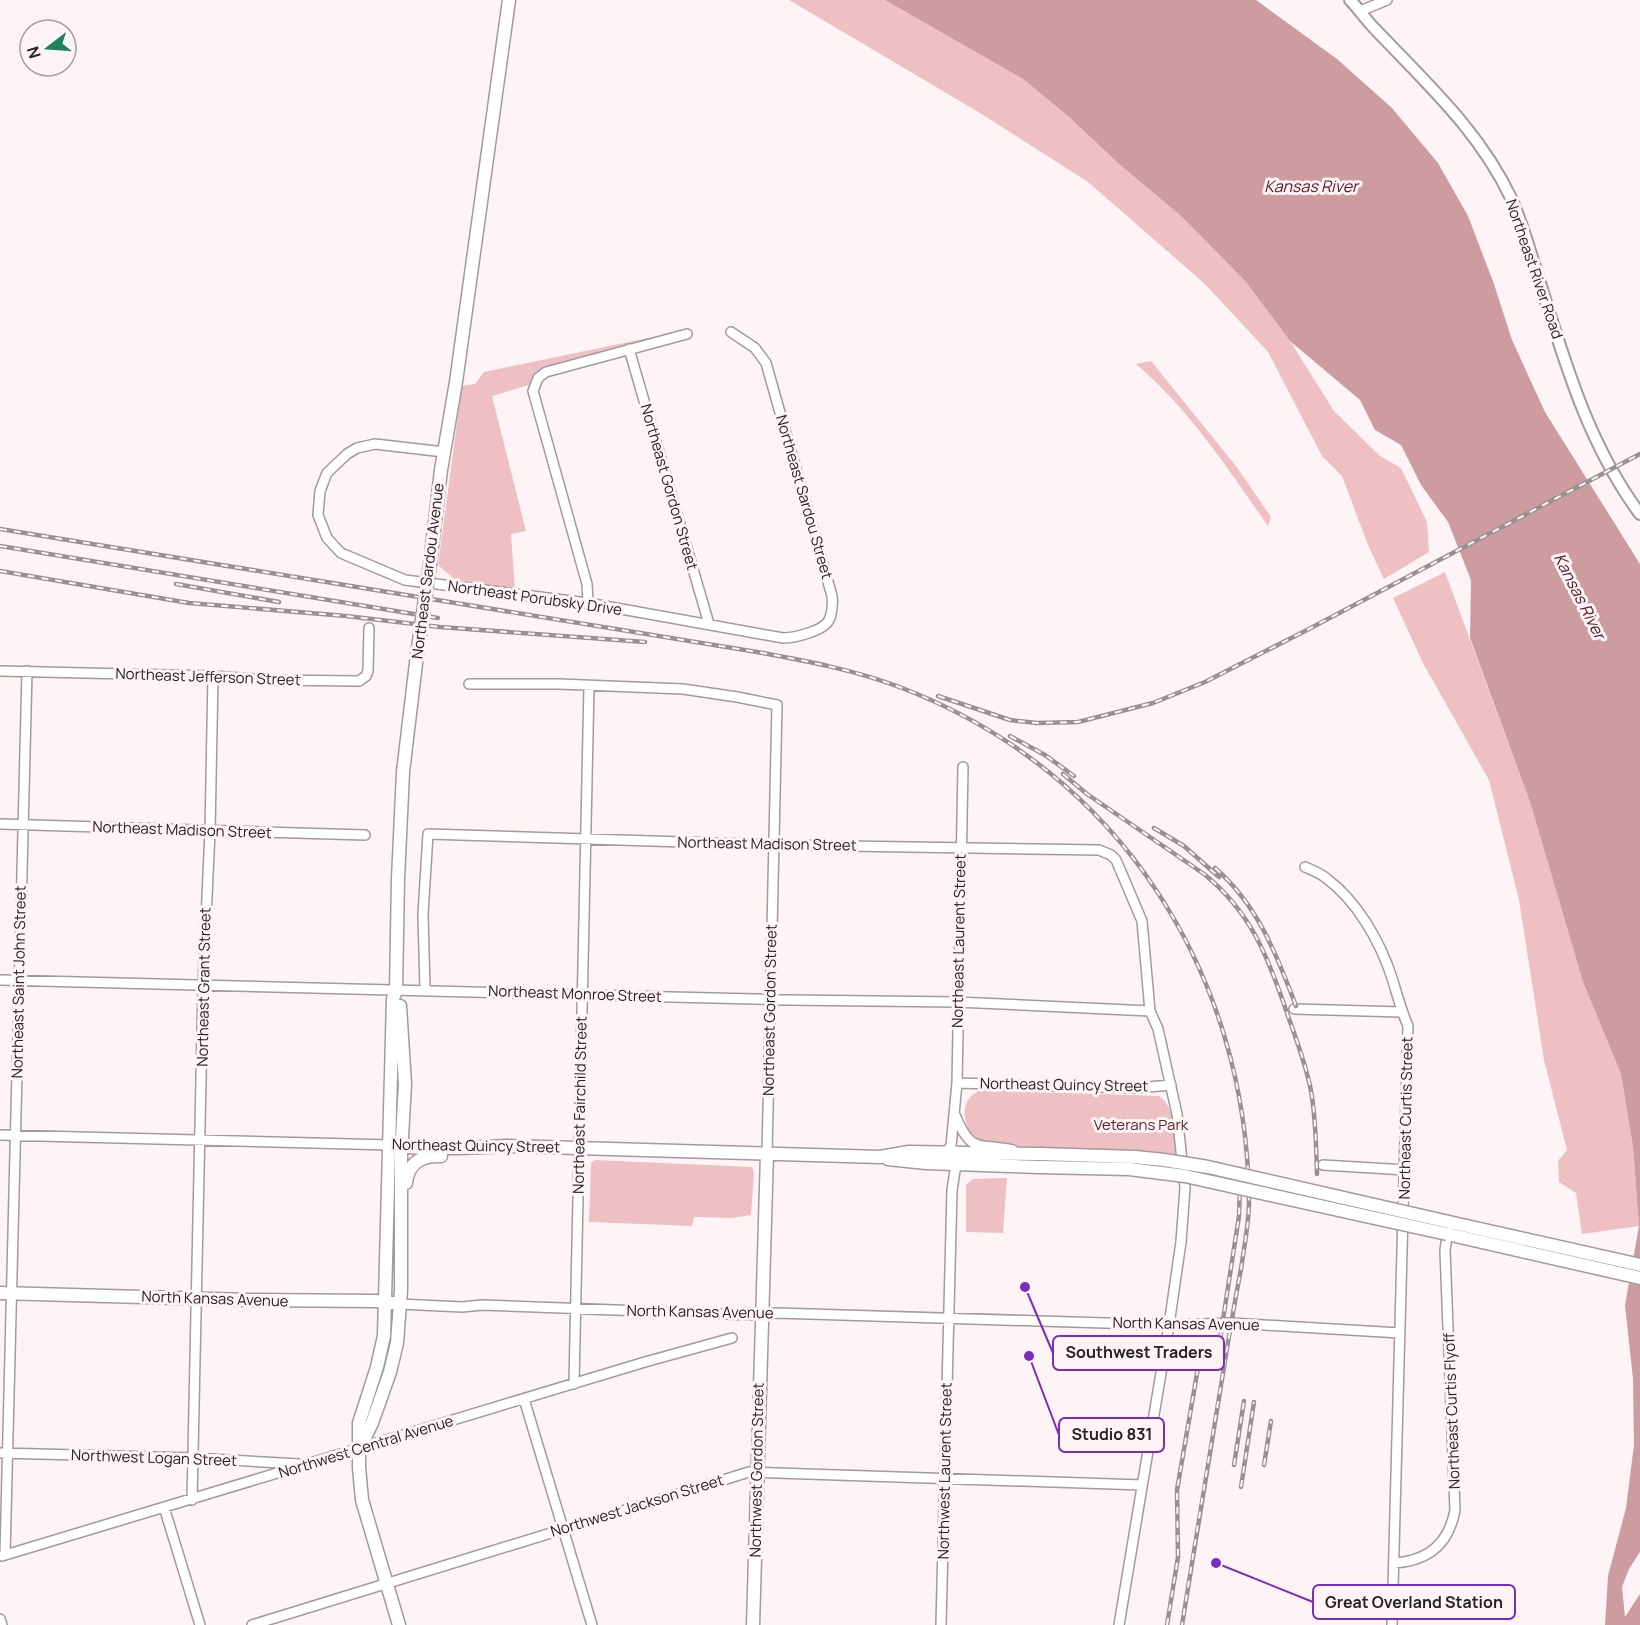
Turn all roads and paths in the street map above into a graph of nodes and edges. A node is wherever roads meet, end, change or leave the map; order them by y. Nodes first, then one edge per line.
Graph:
1 (509, 0) edge
2 (1350, 0) edge
3 (1387, 0) edge
4 (1360, 11) junction
5 (731, 332) dead end
6 (687, 334) dead end
7 (629, 349) junction
8 (444, 452) junction
9 (1640, 514) edge
10 (588, 603) junction
11 (709, 624) junction
12 (369, 628) dead end
13 (804, 635) joint
14 (0, 670) edge
15 (27, 671) junction
16 (213, 676) junction
17 (469, 684) dead end
18 (589, 686) junction
19 (963, 767) dead end
20 (0, 824) edge
21 (23, 825) junction
22 (210, 831) junction
23 (365, 835) dead end
24 (586, 839) junction
25 (774, 844) junction
26 (961, 848) junction
27 (1305, 867) dead end
28 (0, 980) edge
29 (19, 981) junction
30 (203, 985) junction
31 (396, 990) junction
32 (425, 990) junction
33 (582, 994) junction
34 (770, 999) junction
35 (957, 1002) junction
36 (1294, 1009) dead end
37 (1150, 1011) junction
38 (1402, 1012) junction
39 (957, 1083) junction
40 (1171, 1085) junction
41 (955, 1115) junction
42 (0, 1135) edge
43 (15, 1135) junction
44 (200, 1139) junction
45 (396, 1146) junction
46 (489, 1147) junction
47 (579, 1148) junction
48 (945, 1153) junction
49 (767, 1154) junction
50 (880, 1157) junction
51 (1037, 1158) junction
52 (956, 1164) junction
53 (1323, 1165) dead end
54 (1406, 1170) junction
55 (402, 1223) junction
56 (1448, 1228) junction
57 (1640, 1265) edge
58 (1640, 1278) edge
59 (6, 1293) edge
60 (198, 1298) junction
61 (386, 1302) junction
62 (399, 1304) junction
63 (576, 1309) junction
64 (761, 1314) junction
65 (949, 1317) junction
66 (1169, 1325) junction
67 (1400, 1333) junction
68 (732, 1338) dead end
69 (574, 1384) junction
70 (524, 1399) junction
71 (360, 1448) junction
72 (4, 1454) edge
73 (194, 1458) junction
74 (307, 1465) junction
75 (758, 1472) junction
76 (945, 1477) junction
77 (1142, 1485) junction
78 (192, 1500) junction
79 (164, 1507) junction
80 (563, 1529) junction
81 (3, 1556) edge
82 (1394, 1563) junction
83 (386, 1583) junction
84 (0, 1619) edge
85 (2, 1625) edge
86 (200, 1625) edge
87 (252, 1625) edge
88 (399, 1625) edge
89 (592, 1625) edge
90 (753, 1625) edge
91 (942, 1625) edge
92 (1119, 1625) edge
93 (1392, 1625) edge

1 - 8 main road, Northeast Sardou Avenue
2 - 4 street, Northeast River Road
3 - 4 street
4 - 9 street, Northeast River Road
5 - 13 street, Northeast Sardou Street
6 - 7 street
7 - 10 street
7 - 11 street, Northeast Gordon Street
8 - 10 street, Northeast Porubsky Drive
8 - 31 main road, Northeast Sardou Avenue, bridge
10 - 11 street, Northeast Porubsky Drive
11 - 13 street, Northeast Porubsky Drive
12 - 16 street, Northeast Jefferson Street
14 - 15 street, Northeast Jefferson Street
15 - 16 street, Northeast Jefferson Street
15 - 21 street, Northeast Saint John Street
16 - 22 street, Northeast Grant Street
17 - 18 street
18 - 24 street, Northeast Fairchild Street
18 - 25 street, Northeast Gordon Street
19 - 26 street, Northeast Laurent Street
20 - 21 street, Northeast Madison Street
21 - 22 street, Northeast Madison Street
21 - 29 street, Northeast Saint John Street
22 - 23 street, Northeast Madison Street
22 - 30 street, Northeast Grant Street
24 - 25 street, Northeast Madison Street
24 - 32 street, Northeast Madison Street
24 - 33 street, Northeast Fairchild Street
25 - 26 street, Northeast Madison Street
25 - 34 street, Northeast Gordon Street
26 - 35 street, Northeast Laurent Street
26 - 37 street, Northeast Madison Street
27 - 38 street, Northeast Curtis Street
28 - 29 street, Northeast Monroe Street
29 - 30 street, Northeast Monroe Street
29 - 43 street, Northeast Saint John Street
30 - 31 street, Northeast Monroe Street
30 - 44 street, Northeast Grant Street
31 - 32 street, Northeast Monroe Street
31 - 45 main road, Northeast Sardou Avenue
32 - 33 street, Northeast Monroe Street
33 - 34 street, Northeast Monroe Street
33 - 47 street, Northeast Fairchild Street
34 - 35 street, Northeast Monroe Street
34 - 49 street, Northeast Gordon Street
35 - 37 street, Northeast Monroe Street
35 - 39 street, Northeast Laurent Street
36 - 38 street
37 - 40 street
38 - 54 street, Northeast Curtis Street
39 - 40 street, Northeast Quincy Street
39 - 41 street, Northeast Laurent Street
40 - 66 street
41 - 48 street, Northeast Laurent Street
41 - 51 street
42 - 43 street, Northeast Quincy Street
43 - 44 street, Northeast Quincy Street
43 - 59 street, Northeast Saint John Street
44 - 45 street, Northeast Quincy Street
44 - 60 street, Northeast Grant Street
45 - 46 main road, Northeast Quincy Street
45 - 55 main road
45 - 61 main road
46 - 47 main road, Northeast Quincy Street
46 - 55 main road
47 - 49 main road, Northeast Quincy Street
47 - 63 street, Northeast Fairchild Street
48 - 50 main road, Northeast Quincy Street
48 - 51 main road, Northeast Quincy Street
49 - 50 main road, Northeast Quincy Street
49 - 64 main road, Northeast Gordon Street
50 - 52 main road, Northeast Quincy Street
51 - 52 main road, Northeast Quincy Street
51 - 56 main road, bridge
52 - 65 street
53 - 54 street
54 - 67 street, Northeast Curtis Street
55 - 62 main road
56 - 57 main road
56 - 58 main road
56 - 82 street, Northeast Curtis Flyoff
59 - 60 main road, North Kansas Avenue
59 - 72 street, Northeast Saint John Street
60 - 61 main road, North Kansas Avenue
60 - 73 street, Northeast Grant Street
61 - 62 main road, North Kansas Avenue
61 - 71 main road
62 - 63 street, North Kansas Avenue
62 - 71 main road
63 - 64 street, North Kansas Avenue
63 - 69 street, Northeast Fairchild Street
64 - 65 street, North Kansas Avenue
64 - 75 main road, Northwest Gordon Street
65 - 66 street, North Kansas Avenue
65 - 76 street, Northwest Laurent Street
66 - 67 street, North Kansas Avenue
66 - 77 street
67 - 82 street, Northeast Curtis Street
68 - 69 street, Northwest Central Avenue
69 - 70 street, Northwest Central Avenue
70 - 71 street, Northwest Central Avenue
70 - 80 street
71 - 74 street, Northwest Central Avenue
71 - 83 main road
72 - 73 street, Northwest Logan Street
72 - 81 street, Northeast Saint John Street
73 - 74 street, Northwest Logan Street
73 - 78 street, Northeast Grant Street
74 - 78 street, Northwest Central Avenue
75 - 76 street, Northwest Jackson Street
75 - 80 street, Northwest Jackson Street
75 - 90 main road, Northwest Gordon Street
76 - 77 street, Northwest Jackson Street
76 - 91 street, Northwest Laurent Street
77 - 92 street
78 - 79 street, Northwest Central Avenue
79 - 81 street, Northwest Central Avenue
79 - 86 street
80 - 83 street, Northwest Jackson Street
80 - 89 street
82 - 93 street, Northeast Curtis Street
83 - 87 street, Northwest Jackson Street
83 - 88 main road
84 - 85 street

